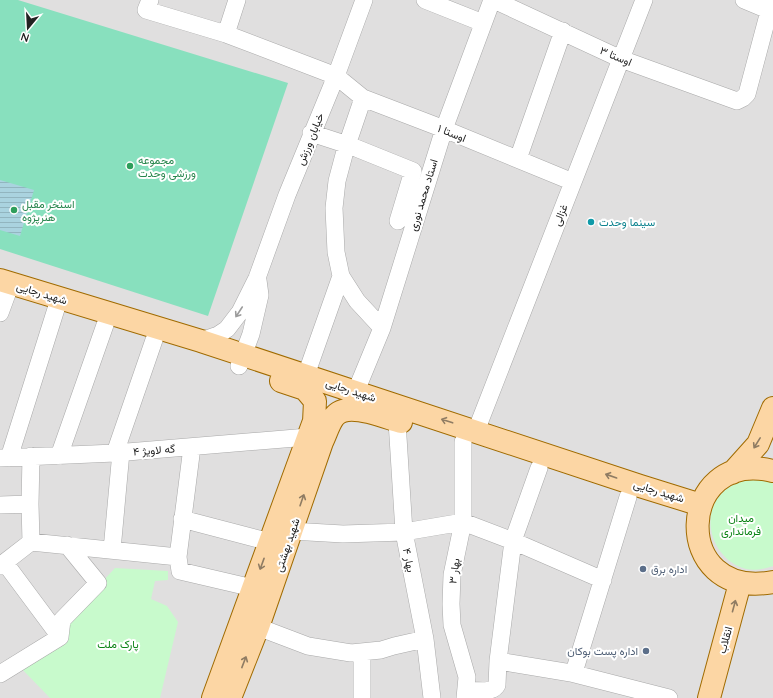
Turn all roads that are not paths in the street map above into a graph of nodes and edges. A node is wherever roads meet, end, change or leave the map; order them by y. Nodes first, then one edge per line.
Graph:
1 (237, 0) edge
2 (425, 0) edge
3 (493, 0) edge
4 (644, 0) edge
5 (744, 0) edge
6 (358, 2) edge
7 (148, 5) edge
8 (771, 8) edge
9 (483, 23) junction
10 (563, 31) junction
11 (226, 34) junction
12 (621, 59) junction
13 (336, 76) junction
14 (363, 98) junction
15 (444, 129) junction
16 (311, 134) junction
17 (347, 145) junction
18 (518, 159) junction
19 (573, 182) junction
20 (398, 221) dead end
21 (342, 276) junction
22 (258, 278) junction
23 (2, 295) edge
24 (56, 309) junction
25 (105, 325) junction
26 (382, 328) junction
27 (154, 340) junction
28 (201, 341) junction
29 (242, 360) junction
30 (306, 375) junction
31 (359, 398) junction
32 (772, 412) edge
33 (396, 421) junction
34 (311, 429) junction
35 (470, 436) junction
36 (192, 447) junction
37 (118, 453) junction
38 (31, 456) junction
39 (59, 456) junction
40 (4, 458) edge
41 (539, 468) junction
42 (773, 471) edge
43 (732, 473) junction
44 (628, 497) junction
45 (30, 504) junction
46 (0, 506) edge
47 (699, 511) junction
48 (182, 519) junction
49 (462, 522) junction
50 (291, 531) junction
51 (404, 532) junction
52 (513, 541) junction
53 (31, 542) junction
54 (270, 542) junction
55 (67, 545) junction
56 (112, 550) junction
57 (179, 564) junction
58 (2, 565) edge
59 (603, 580) junction
60 (773, 582) edge
61 (740, 583) junction
62 (253, 588) junction
63 (258, 627) junction
64 (60, 637) junction
65 (425, 639) junction
66 (362, 652) junction
67 (498, 661) junction
68 (1, 670) edge
69 (571, 673) junction
70 (465, 694) edge
71 (218, 698) edge
72 (362, 698) edge
73 (432, 698) edge
74 (669, 698) edge
75 (709, 698) edge

1 - 11 street
2 - 9 street
3 - 9 street, استاد محمد نوری
3 - 10 street, اوستا ۳
4 - 12 street, غزالی
5 - 8 street
6 - 13 street, خیابان ورزش
7 - 11 street, اوستا ۱
8 - 12 street, اوستا ۳
9 - 15 street, استاد محمد نوری
10 - 12 street, اوستا ۳
10 - 18 street
11 - 13 street, اوستا ۱
12 - 19 street, غزالی
13 - 14 street, اوستا ۱
13 - 16 street, خیابان ورزش
14 - 15 street, اوستا ۱
14 - 17 street
15 - 18 street, اوستا ۱
15 - 26 street, استاد محمد نوری
16 - 17 street
16 - 22 street, خیابان ورزش
17 - 20 street
17 - 21 street
18 - 19 street, اوستا ۱
19 - 35 street, غزالی
21 - 26 street
21 - 30 street
22 -> 28 street, خیابان ورزش
22 - 29 street, خیابان ورزش
23 - 24 main road, شهید رجایی
23 - 28 main road, شهید رجایی
24 - 25 main road, شهید رجایی
24 - 40 street
25 - 27 main road, شهید رجایی
25 - 39 street
26 - 31 street, استاد محمد نوری
27 - 29 main road, شهید رجایی
27 - 37 street
28 - 29 main road, شهید رجایی
29 - 30 main road, شهید رجایی
29 - 34 main road, شهید رجایی
30 - 31 main road, شهید رجایی
31 - 33 main road, شهید رجایی
31 - 34 main road
35 -> 31 main road, شهید رجایی
50 -> 31 main road, شهید بهشتی
32 -> 43 main road
33 - 35 main road, شهید رجایی
33 - 51 street, بهار ۴
34 - 36 street, گه لاویژ ۴
34 - 54 main road, شهید بهشتی
35 - 41 main road, شهید رجایی
47 -> 35 main road, شهید رجایی
35 - 49 street, بهار ۳
36 - 37 street, گه لاویژ ۴
36 - 48 street
37 - 39 street, گه لاویژ ۴
37 - 56 street
38 - 39 street, گه لاویژ ۴
38 - 40 street, گه لاویژ ۴
38 - 45 street
41 - 44 main road, شهید رجایی
41 - 52 street
42 - 43 main road
43 - 47 main road
44 - 47 main road, شهید رجایی
44 - 59 street
45 - 46 street
45 - 53 street
47 - 61 main road
48 - 54 street
48 - 57 street
49 - 51 street
49 - 52 street
49 - 70 street, بهار ۳
50 - 51 street
50 - 63 main road, شهید بهشتی
51 - 65 street, بهار ۴
52 - 59 street
52 - 67 street
53 - 55 street
53 - 58 street
54 -> 62 main road, شهید بهشتی
55 - 56 street
55 - 64 street
56 - 57 street
57 - 62 street
58 - 64 street
59 - 69 street
60 - 61 main road
75 -> 61 main road, انقلاب
62 - 71 main road, شهید بهشتی
63 - 66 street
71 -> 63 main road, شهید بهشتی
64 - 68 street
65 - 66 street
65 - 73 street, بهار ۴
66 - 72 street
67 - 69 street
67 - 70 street
69 - 74 street

